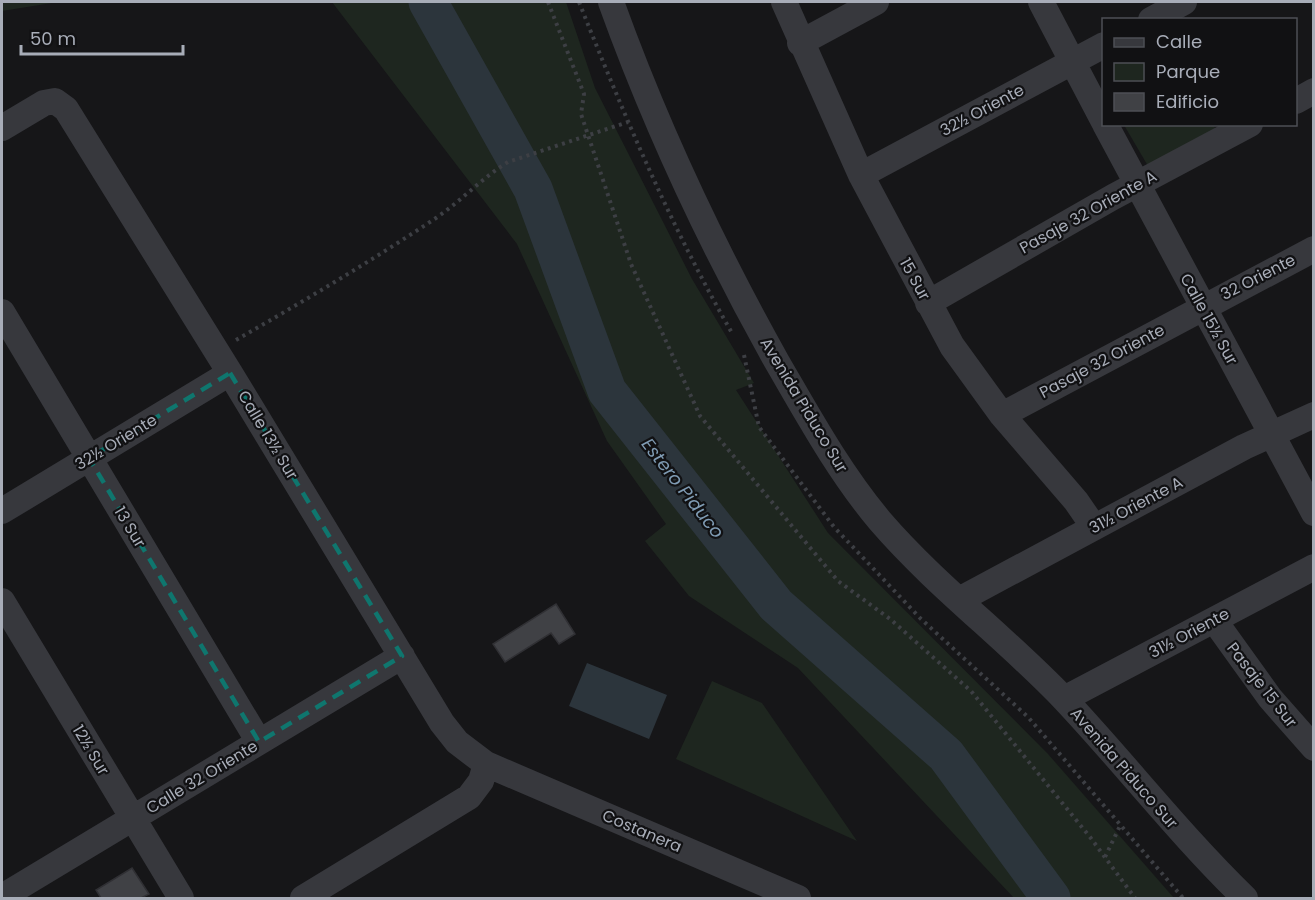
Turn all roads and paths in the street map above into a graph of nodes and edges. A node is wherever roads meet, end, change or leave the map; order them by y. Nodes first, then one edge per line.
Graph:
1 (548, 2) edge
2 (611, 2) edge
3 (783, 2) edge
4 (876, 2) edge
5 (1041, 2) edge
6 (1184, 2) edge
7 (1155, 18) edge
8 (800, 43) junction
9 (1102, 46) edge
10 (1073, 61) junction
11 (1314, 91) edge
12 (1297, 100) edge
13 (652, 110) junction
14 (1102, 119) edge
15 (1106, 126) edge
16 (1246, 126) edge
17 (2, 128) edge
18 (588, 136) junction
19 (861, 175) junction
20 (1136, 185) junction
21 (1314, 249) edge
22 (928, 303) junction
23 (1203, 307) junction
24 (2, 312) edge
25 (217, 351) junction
26 (230, 373) junction
27 (1002, 415) junction
28 (1314, 415) edge
29 (1272, 435) junction
30 (89, 458) junction
31 (2, 511) edge
32 (1314, 513) edge
33 (1095, 527) junction
34 (1314, 567) edge
35 (959, 600) junction
36 (2, 601) edge
37 (1214, 620) junction
38 (402, 656) junction
39 (1064, 699) junction
40 (259, 742) junction
41 (1314, 748) edge
42 (486, 764) junction
43 (133, 819) junction
44 (1120, 826) dead end
45 (1105, 857) junction
46 (2, 897) edge
47 (181, 898) edge
48 (303, 898) edge
49 (798, 898) edge
50 (1135, 898) edge
51 (1245, 898) edge

1 - 18 path
2 - 13 street, Avenida Piduco Sur
3 - 8 street, 15 Sur
4 - 8 street
5 - 10 street, Calle 15½ Sur
6 - 7 street
8 - 19 street, 15 Sur
9 - 10 street, 32½ Oriente
10 - 14 street, Calle 15½ Sur
10 - 19 street, 32½ Oriente
11 - 12 street
13 - 18 path
13 - 35 street, Avenida Piduco Sur
15 - 20 street, Calle 15½ Sur
16 - 20 street, Pasaje 32 Oriente A
17 - 25 street, Calle 13½ Sur
18 - 25 path
18 - 45 path
19 - 22 street, 15 Sur
20 - 22 street, Pasaje 32 Oriente A
20 - 23 street, Calle 15½ Sur
21 - 23 street, 32 Oriente
22 - 27 street, 15 Sur
23 - 27 street, Pasaje 32 Oriente
23 - 29 street, Calle 15½ Sur
24 - 30 street, 13 Sur
25 - 26 street, Calle 13½ Sur
26 - 30 street, 32½ Oriente
26 - 38 street, Calle 13½ Sur
27 - 33 street, 15 Sur
28 - 29 street, 31½ Oriente A
29 - 32 street, Calle 15½ Sur
29 - 33 street, 31½ Oriente A
30 - 31 street, 32½ Oriente
30 - 40 street, 13 Sur
33 - 35 street, 31½ Oriente A
34 - 37 street, 31½ Oriente
35 - 39 street, Avenida Piduco Sur
36 - 43 street, 12½ Sur
37 - 39 street, 31½ Oriente
37 - 41 street, Pasaje 15 Sur
38 - 40 street, Calle 32 Oriente
38 - 42 street, Calle 13½ Sur
39 - 51 street, Avenida Piduco Sur
40 - 43 street, Calle 32 Oriente
42 - 48 street
42 - 49 street, Costanera
43 - 46 street, Calle 32 Oriente
43 - 47 street, 12½ Sur
44 - 45 path
45 - 50 path

